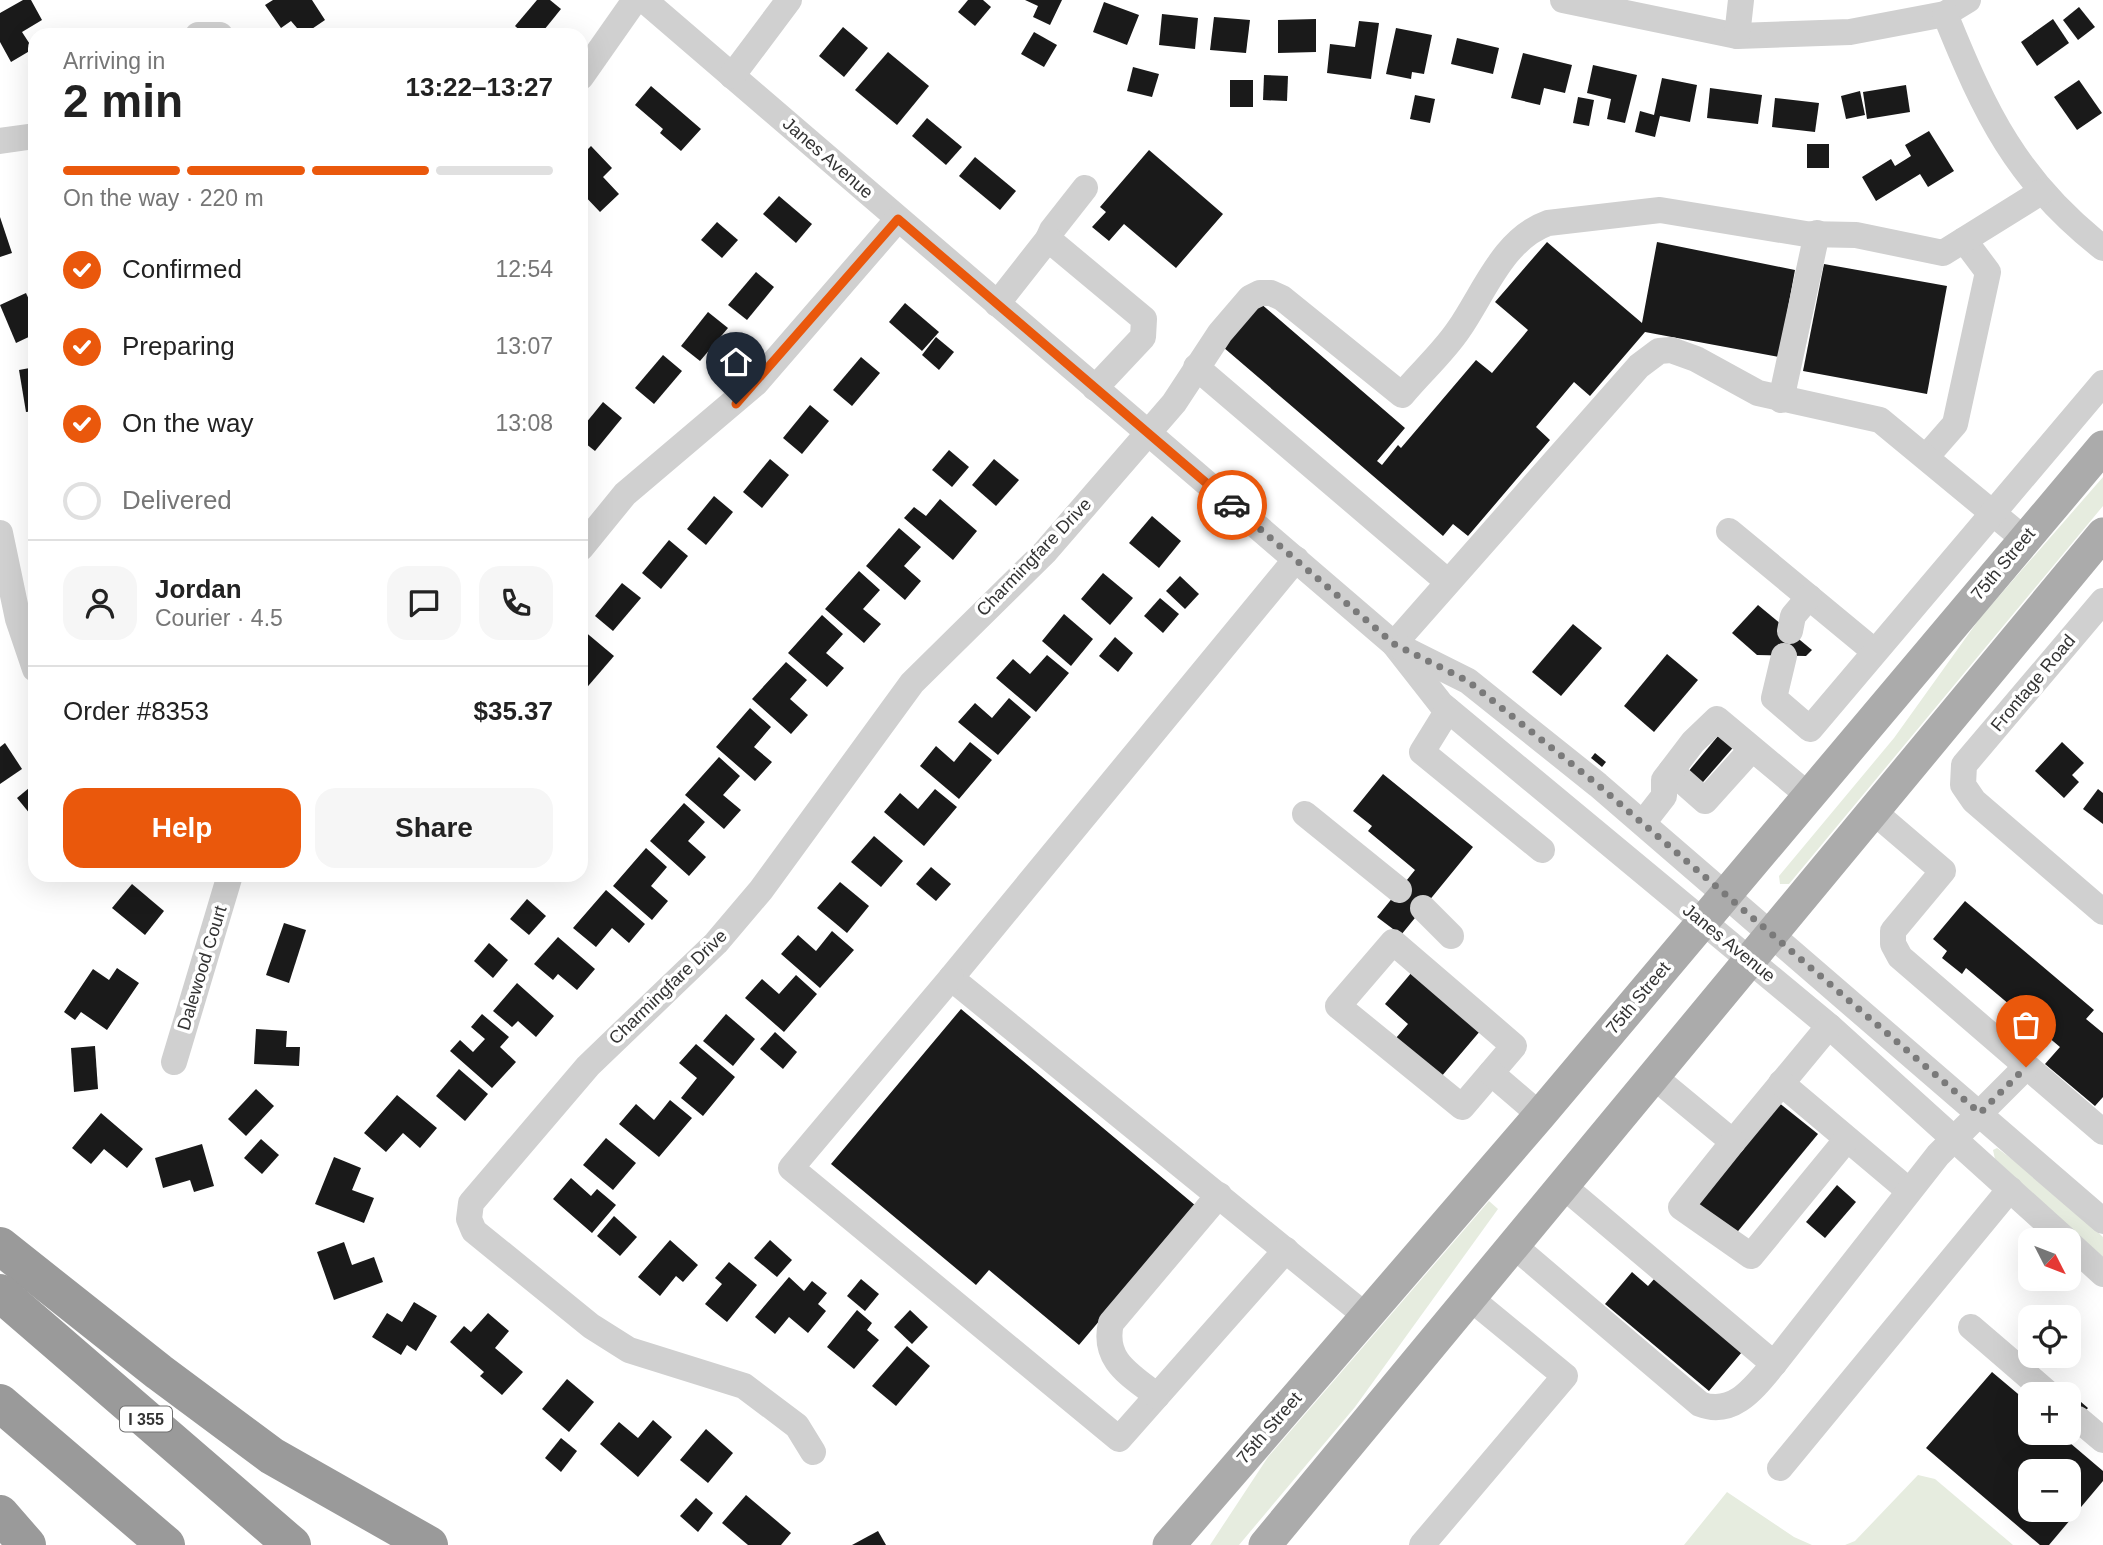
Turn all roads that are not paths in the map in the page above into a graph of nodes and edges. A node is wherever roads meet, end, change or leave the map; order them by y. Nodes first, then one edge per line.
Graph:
1 (635, 0) edge
2 (644, 0) edge
3 (789, 0) edge
4 (1563, 0) edge
5 (1741, 0) edge
6 (1968, 0) edge
7 (1945, 14) junction
8 (1737, 36) junction
9 (588, 67) edge
10 (732, 76) junction
11 (28, 137) edge
12 (0, 141) edge
13 (1086, 188) dead end
14 (2041, 192) junction
15 (898, 219) junction
16 (1817, 233) junction
17 (1048, 239) junction
18 (1964, 240) junction
19 (2103, 248) edge
20 (997, 304) junction
21 (1196, 367) junction
22 (2103, 383) edge
23 (1095, 388) junction
24 (1781, 400) junction
25 (1149, 433) junction
26 (2103, 447) edge
27 (1927, 456) junction
28 (1994, 513) junction
29 (1729, 531) dead end
30 (0, 533) edge
31 (2103, 534) edge
32 (2024, 539) junction
33 (588, 540) edge
34 (1296, 559) junction
35 (1448, 582) junction
36 (1808, 597) junction
37 (2103, 601) edge
38 (1394, 644) junction
39 (28, 648) edge
40 (1874, 651) junction
41 (1448, 710) junction
42 (1751, 750) junction
43 (1671, 771) junction
44 (1808, 795) junction
45 (1874, 812) junction
46 (1305, 814) dead end
47 (1643, 823) junction
48 (1542, 850) dead end
49 (228, 882) edge
50 (1399, 890) dead end
51 (1727, 895) junction
52 (1423, 908) dead end
53 (2103, 912) edge
54 (1703, 921) junction
55 (1771, 934) junction
56 (1451, 936) dead end
57 (1750, 960) junction
58 (951, 978) junction
59 (1829, 1026) junction
60 (174, 1062) dead end
61 (2026, 1067) junction
62 (1491, 1073) junction
63 (1652, 1075) junction
64 (1781, 1083) junction
65 (1980, 1113) junction
66 (1540, 1115) junction
67 (2100, 1123) edge
68 (1954, 1136) junction
69 (1847, 1139) junction
70 (1733, 1142) junction
71 (1562, 1185) junction
72 (2010, 1189) junction
73 (1908, 1190) junction
74 (1219, 1195) junction
75 (2103, 1221) edge
76 (2053, 1228) edge
77 (1513, 1245) junction
78 (0, 1246) edge
79 (1286, 1250) junction
80 (2081, 1254) edge
81 (2103, 1274) edge
82 (0, 1293) edge
83 (1470, 1298) junction
84 (1366, 1316) junction
85 (1971, 1327) dead end
86 (1774, 1364) junction
87 (2035, 1382) edge
88 (1157, 1396) junction
89 (0, 1403) edge
90 (2081, 1422) edge
91 (2103, 1440) edge
92 (813, 1452) dead end
93 (1780, 1468) dead end
94 (0, 1514) edge
95 (27, 1545) edge
96 (166, 1545) edge
97 (292, 1545) edge
98 (429, 1545) edge
99 (1169, 1545) edge
100 (1265, 1545) edge
101 (1422, 1545) edge

1 - 9 street
2 - 10 street, Janes Avenue
3 - 10 street
4 - 8 street
5 - 8 street
6 - 7 street
7 - 8 street
7 - 14 street
10 - 15 street, Janes Avenue
11 - 12 street
13 - 17 street
14 - 18 street
14 - 19 street
15 - 20 street, Janes Avenue
15 - 33 street
16 - 18 street
16 - 21 street, Charmingfare Drive
16 - 24 street
17 - 20 street
17 - 23 street
18 - 27 street
20 - 23 street, Janes Avenue
21 - 25 street, Charmingfare Drive
21 - 35 street
22 - 28 street
23 - 25 street, Janes Avenue
24 - 27 street
24 - 35 street
25 - 34 street, Janes Avenue
25 - 92 street, Charmingfare Drive
26 - 32 main road, 75th Street
27 - 28 street
28 - 32 street
28 - 40 street
29 - 36 street
30 - 39 street
31 - 45 main road
32 - 44 main road, 75th Street
34 - 38 street, Janes Avenue
34 - 58 street
35 - 38 street
36 - 40 street
36 - 40 street
37 - 53 street, Frontage Road
38 - 41 street, Janes Avenue
38 - 47 street, Janes Avenue
41 - 48 street
41 - 54 street, Janes Avenue
42 - 43 street
42 - 43 street
42 - 44 street
43 - 47 street
44 - 51 main road, 75th Street
45 - 55 main road
45 - 61 street
46 - 50 street
47 - 51 street, Janes Avenue
49 - 60 street, Dalewood Court
51 - 54 main road, 75th Street
51 - 55 street, Janes Avenue
52 - 56 street
54 - 57 street, Janes Avenue
54 - 66 main road, 75th Street
55 - 57 main road
55 - 65 street, Janes Avenue
57 - 59 street, Janes Avenue
57 - 63 main road
58 - 74 street
58 - 88 street
59 - 64 street
59 - 68 street, Janes Avenue
61 - 65 street
61 - 67 street
62 - 62 street
62 - 66 street
63 - 70 street
63 - 71 main road
64 - 69 street
64 - 70 street
65 - 68 street
65 - 75 street, Janes Avenue
66 - 84 main road, 75th Street
68 - 72 street, Janes Avenue
68 - 73 street
69 - 70 street
69 - 73 street
71 - 77 main road
71 - 86 street
72 - 76 street, Janes Avenue
72 - 93 street
73 - 86 street
74 - 79 street
74 - 88 street
77 - 83 main road
77 - 86 street
78 - 98 highway
79 - 84 street
79 - 88 street
80 - 81 street, Janes Avenue
82 - 97 highway, I 355
83 - 100 main road
83 - 101 street
84 - 99 main road, 75th Street
85 - 87 street
89 - 96 highway
90 - 91 street
94 - 95 highway

